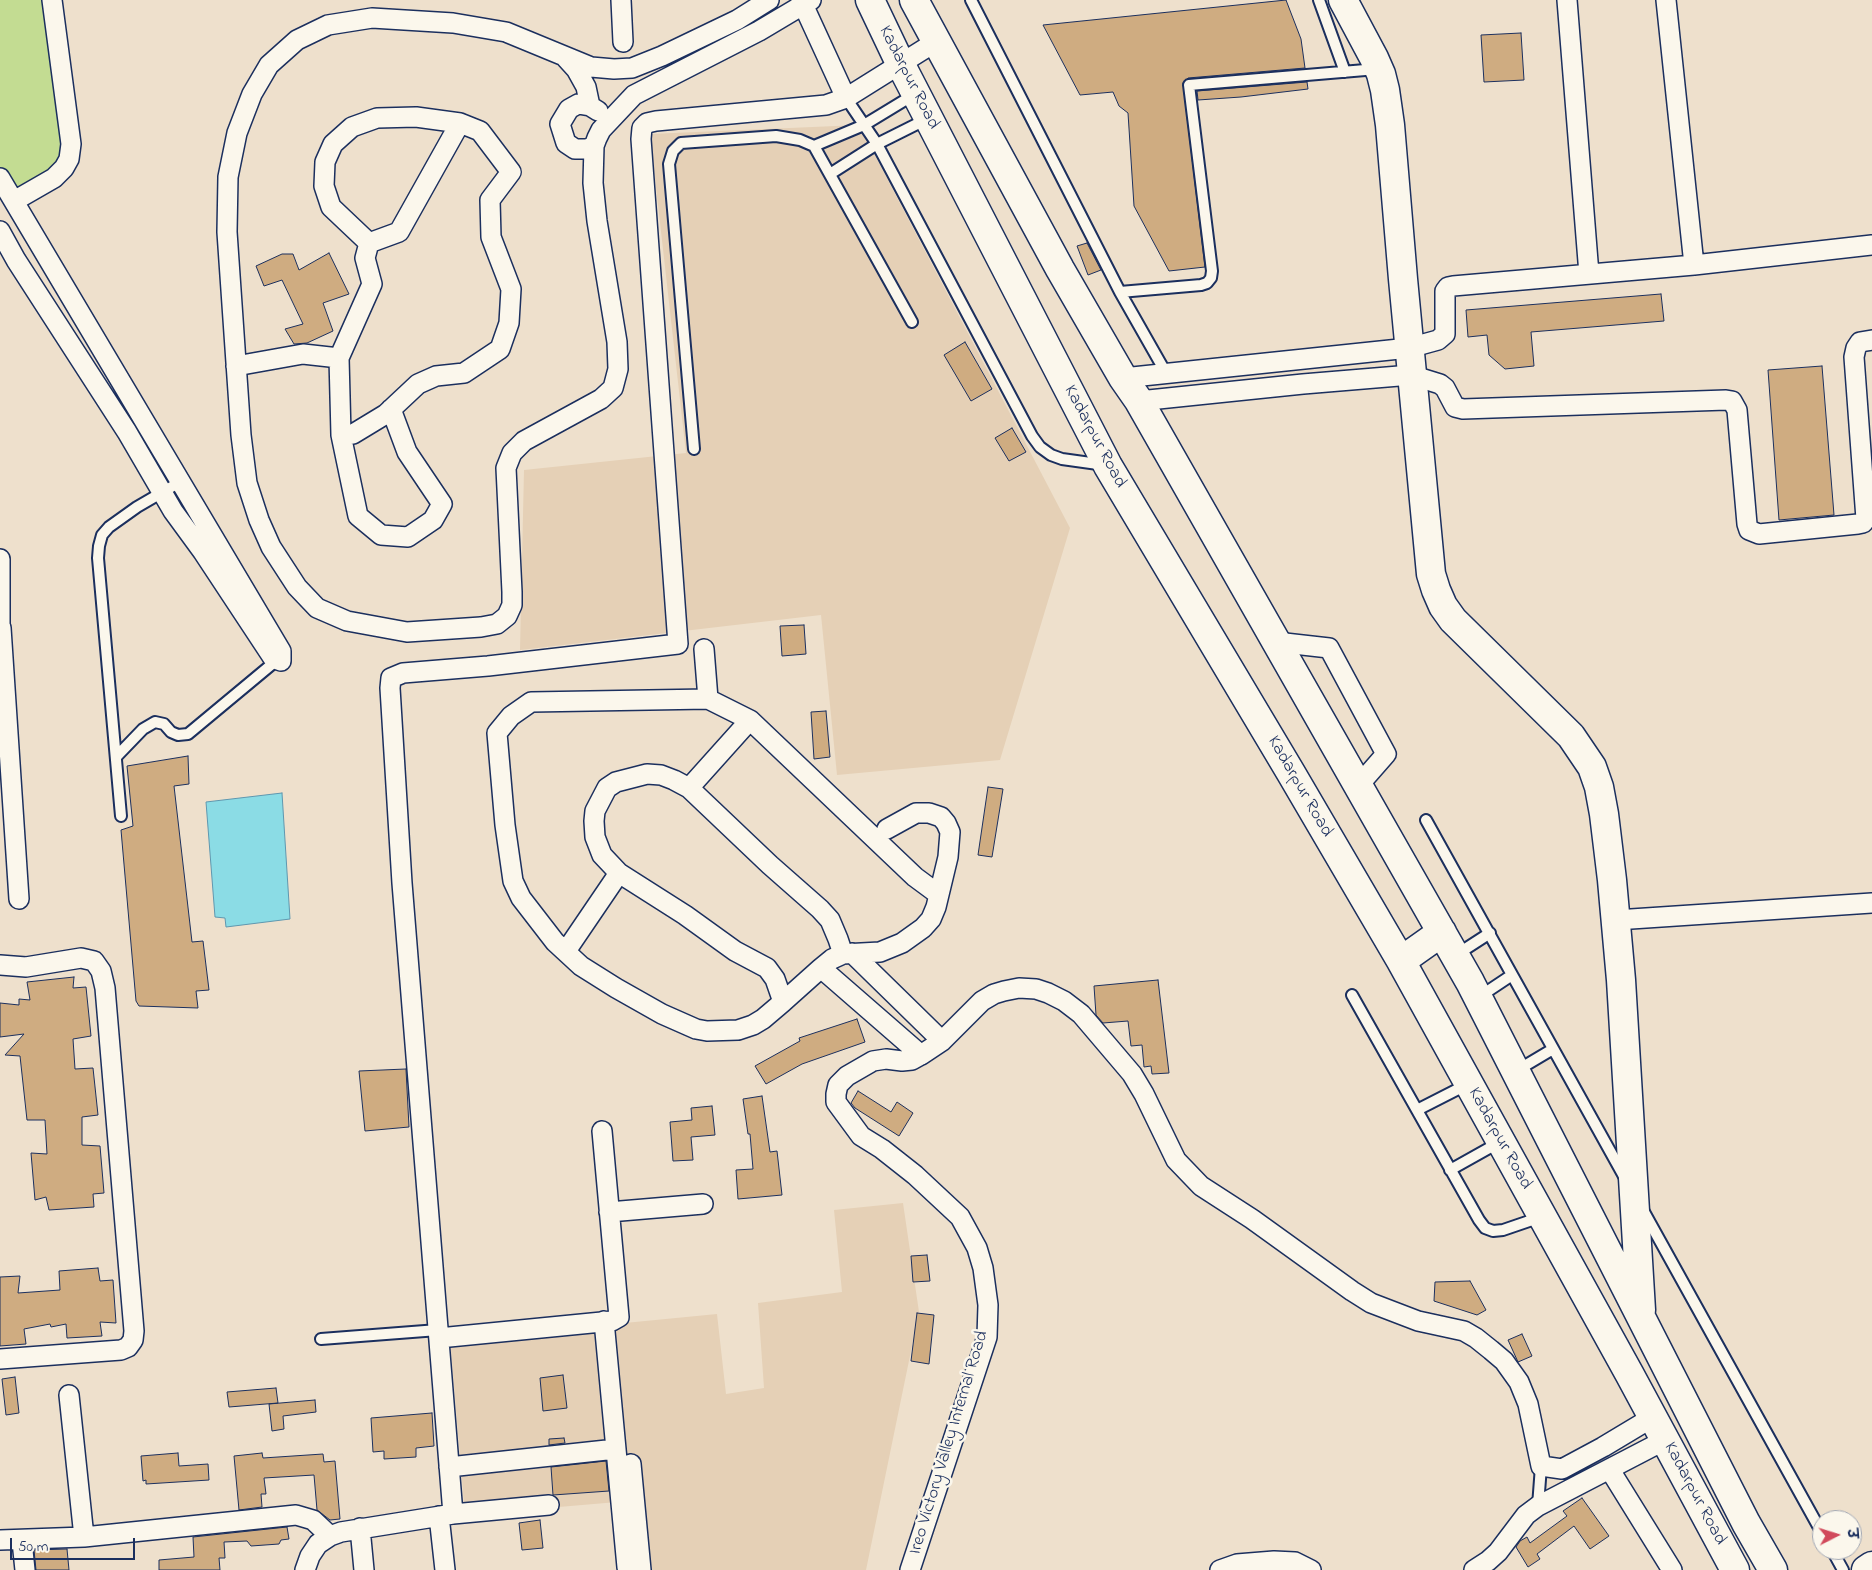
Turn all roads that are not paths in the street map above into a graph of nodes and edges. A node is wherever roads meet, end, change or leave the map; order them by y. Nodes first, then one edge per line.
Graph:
1 (52, 0) edge
2 (621, 0) edge
3 (769, 0) edge
4 (870, 0) edge
5 (914, 0) edge
6 (971, 0) edge
7 (1319, 0) edge
8 (1343, 0) edge
9 (1567, 0) edge
10 (1666, 0) edge
11 (805, 2) edge
12 (749, 13) junction
13 (759, 32) junction
14 (698, 39) junction
15 (936, 41) junction
16 (623, 42) dead end
17 (565, 57) junction
18 (708, 58) junction
19 (900, 64) junction
20 (1379, 69) junction
21 (1345, 72) junction
22 (916, 93) junction
23 (846, 98) junction
24 (590, 106) junction
25 (928, 118) junction
26 (460, 123) junction
27 (864, 124) junction
28 (598, 138) junction
29 (876, 144) junction
30 (814, 146) junction
31 (830, 174) junction
32 (0, 178) edge
33 (14, 201) junction
34 (0, 231) edge
35 (369, 243) junction
36 (1872, 245) edge
37 (1694, 265) junction
38 (1589, 274) junction
39 (1120, 292) junction
40 (912, 322) dead end
41 (1872, 340) edge
42 (1409, 348) junction
43 (339, 358) junction
44 (1300, 359) junction
45 (236, 366) junction
46 (1209, 368) junction
47 (1166, 373) junction
48 (1412, 375) junction
49 (1123, 378) junction
50 (1303, 384) junction
51 (1212, 393) junction
52 (1139, 401) junction
53 (391, 409) junction
54 (341, 435) junction
55 (694, 449) dead end
56 (1108, 466) junction
57 (180, 482) junction
58 (162, 492) junction
59 (0, 559) edge
60 (0, 628) edge
61 (1276, 642) junction
62 (704, 649) dead end
63 (277, 660) junction
64 (708, 699) junction
65 (750, 720) junction
66 (116, 757) junction
67 (1358, 786) junction
68 (689, 788) junction
69 (121, 816) dead end
70 (1426, 820) dead end
71 (887, 829) dead end
72 (619, 873) junction
73 (938, 894) junction
74 (19, 899) dead end
75 (1872, 903) edge
76 (1616, 920) junction
77 (1442, 932) junction
78 (1490, 933) junction
79 (566, 952) junction
80 (848, 954) junction
81 (1455, 956) junction
82 (1401, 961) junction
83 (0, 965) edge
84 (821, 968) junction
85 (1512, 975) junction
86 (1352, 995) dead end
87 (1478, 998) junction
88 (783, 1002) junction
89 (942, 1041) junction
90 (1553, 1049) junction
91 (921, 1055) junction
92 (1516, 1072) junction
93 (1468, 1083) junction
94 (1416, 1110) junction
95 (602, 1132) dead end
96 (1501, 1142) junction
97 (1450, 1170) junction
98 (1633, 1193) junction
99 (702, 1204) dead end
100 (609, 1212) junction
101 (1542, 1216) junction
102 (604, 1321) junction
103 (1642, 1321) junction
104 (439, 1334) junction
105 (321, 1340) dead end
106 (0, 1359) edge
107 (69, 1395) dead end
108 (1659, 1428) junction
109 (616, 1449) junction
110 (631, 1464) dead end
111 (1542, 1466) junction
112 (449, 1467) junction
113 (1614, 1468) junction
114 (549, 1505) dead end
115 (1538, 1506) junction
116 (446, 1515) junction
117 (1812, 1515) edge
118 (360, 1528) junction
119 (330, 1536) junction
120 (84, 1537) junction
121 (0, 1540) edge
122 (22, 1541) junction
123 (1872, 1566) edge
124 (1731, 1567) edge
125 (634, 1568) edge
126 (25, 1570) edge
127 (305, 1570) edge
128 (364, 1570) edge
129 (445, 1570) edge
130 (910, 1570) edge
131 (1220, 1570) edge
132 (1311, 1570) edge
133 (1474, 1570) edge
134 (1672, 1570) edge
135 (1774, 1570) edge
136 (1866, 1570) edge

1 - 33 street
2 - 16 street
3 - 12 street
4 - 19 street, Kadarpur Road
5 - 15 street, Kadarpur Road
6 - 39 lane
7 - 21 lane
8 - 20 street
9 - 38 street
10 - 37 street
11 - 13 street
11 - 23 street
12 - 13 street
12 - 14 street
13 - 18 street
14 - 17 street
14 - 18 street
15 - 19 street
15 - 49 street, Kadarpur Road
17 - 24 street
17 - 45 street
18 - 28 street
19 - 22 street, Kadarpur Road
19 - 23 street
20 - 21 lane
20 - 42 street
21 - 39 lane
22 - 25 street, Kadarpur Road
22 - 27 lane
23 - 27 lane
23 - 104 street
24 - 28 street
24 - 28 street
25 - 29 lane
25 - 56 street, Kadarpur Road
26 - 35 street
26 - 35 street
26 - 53 street
27 - 29 lane
27 - 30 lane
28 - 45 street
29 - 31 lane
29 - 56 lane
30 - 31 lane
30 - 55 lane
31 - 40 lane
32 - 33 street
33 - 57 street
34 - 58 street
35 - 43 street
36 - 37 street
37 - 38 street
38 - 42 street
39 - 47 lane
41 - 48 street
42 - 44 street
42 - 48 street
43 - 45 street
43 - 54 street
44 - 46 street
44 - 50 street
46 - 47 street
46 - 51 street
47 - 49 street
48 - 50 street
48 - 76 street
49 - 52 street, Kadarpur Road
50 - 51 street
51 - 52 street
52 - 61 street, Kadarpur Road
53 - 54 street
53 - 54 street
56 - 82 street, Kadarpur Road
57 - 58 lane
57 - 63 street
58 - 63 street
58 - 66 lane
59 - 60 street
60 - 74 street
61 - 67 street, Kadarpur Road
61 - 67 street
62 - 64 street
63 - 66 lane
64 - 65 street
64 - 79 street
65 - 68 street
65 - 73 street
66 - 69 lane
67 - 77 street, Kadarpur Road
68 - 72 street
68 - 80 street
70 - 78 lane
71 - 73 street
72 - 79 street
72 - 88 street
73 - 80 street
75 - 76 street
76 - 98 street
77 - 81 street, Kadarpur Road
77 - 82 street
78 - 81 lane
78 - 85 lane
79 - 88 street
80 - 84 street
80 - 89 street
81 - 87 street, Kadarpur Road
82 - 93 street, Kadarpur Road
83 - 106 street
84 - 88 street
84 - 91 street
85 - 87 lane
85 - 90 lane
86 - 94 lane
87 - 92 street, Kadarpur Road
89 - 91 street, Ireo Victory Valley Internal Road
89 - 111 street, Ireo Victory Valley Internal Road
90 - 92 lane
90 - 98 lane
91 - 130 street, Ireo Victory Valley Internal Road
92 - 103 street, Kadarpur Road
93 - 94 lane
93 - 96 street, Kadarpur Road
94 - 97 lane
95 - 100 street
96 - 97 lane
96 - 101 street, Kadarpur Road
97 - 101 lane
98 - 103 street
98 - 117 lane
99 - 100 street
100 - 102 street
101 - 108 street, Kadarpur Road
102 - 104 street
102 - 109 street
103 - 135 street, Kadarpur Road
104 - 105 lane
104 - 112 street
107 - 120 street
108 - 111 street
108 - 113 street
108 - 124 street, Kadarpur Road
109 - 112 street
109 - 125 street
110 - 125 street
111 - 115 lane
112 - 116 street
113 - 115 street
113 - 134 street
114 - 116 street
115 - 133 street
116 - 118 street
116 - 129 street
118 - 119 street
118 - 128 street
119 - 120 street
119 - 127 street
120 - 122 street
121 - 122 street
122 - 126 street
123 - 136 street
131 - 132 street

